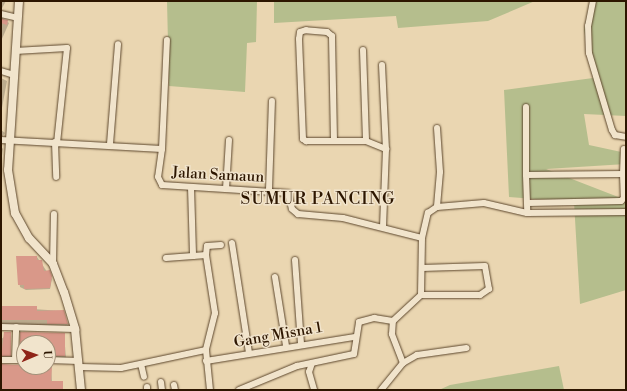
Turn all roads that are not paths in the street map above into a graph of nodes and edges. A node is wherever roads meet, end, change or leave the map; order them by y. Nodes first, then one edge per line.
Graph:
1 (19, 1) edge
2 (593, 1) edge
3 (1, 14) edge
4 (18, 18) junction
5 (168, 40) dead end
6 (118, 44) dead end
7 (363, 50) dead end
8 (15, 51) junction
9 (382, 65) dead end
10 (1, 72) edge
11 (14, 75) junction
12 (272, 101) dead end
13 (526, 107) dead end
14 (437, 128) dead end
15 (626, 137) edge
16 (230, 140) dead end
17 (5, 141) edge
18 (334, 141) junction
19 (366, 141) junction
20 (56, 142) junction
21 (110, 144) junction
22 (162, 149) junction
23 (386, 149) junction
24 (624, 149) dead end
25 (623, 174) junction
26 (526, 176) junction
27 (56, 177) dead end
28 (191, 187) junction
29 (226, 189) junction
30 (269, 190) junction
31 (528, 203) junction
32 (437, 207) junction
33 (626, 212) edge
34 (54, 214) dead end
35 (527, 214) junction
36 (383, 227) junction
37 (422, 238) junction
38 (232, 243) dead end
39 (221, 245) dead end
40 (206, 255) junction
41 (193, 256) junction
42 (166, 258) dead end
43 (295, 260) dead end
44 (53, 264) junction
45 (422, 268) junction
46 (275, 277) dead end
47 (421, 295) junction
48 (394, 321) junction
49 (1, 327) edge
50 (16, 327) junction
51 (75, 329) junction
52 (355, 337) junction
53 (300, 344) junction
54 (286, 346) junction
55 (467, 348) dead end
56 (206, 350) junction
57 (249, 353) junction
58 (1, 360) edge
59 (15, 360) joint
60 (56, 361) edge
61 (206, 361) junction
62 (312, 363) junction
63 (403, 363) junction
64 (80, 364) junction
65 (141, 364) junction
66 (144, 377) dead end
67 (161, 382) dead end
68 (80, 390) edge
69 (162, 390) edge
70 (210, 390) edge
71 (239, 390) edge
72 (314, 390) edge
73 (381, 390) edge

1 - 4 street
2 - 15 street
3 - 4 street
4 - 8 street
5 - 22 street
6 - 21 street
7 - 19 street
8 - 11 street
8 - 20 street
9 - 23 street
10 - 11 street
11 - 17 street
12 - 30 street
13 - 26 street
14 - 32 street
16 - 29 street
17 - 20 street, Jalan Samaun
17 - 44 street
18 - 18 street
18 - 19 street
19 - 23 street
20 - 21 street, Jalan Samaun
20 - 27 street
21 - 22 street, Jalan Samaun
22 - 28 street, Jalan Samaun
23 - 36 street
24 - 25 street
25 - 26 street
25 - 31 street
26 - 31 street
28 - 29 street, Jalan Samaun
28 - 41 street
29 - 30 street, Jalan Samaun
30 - 36 street, Jalan Samaun
31 - 35 street
32 - 35 street
32 - 37 street
33 - 35 street
34 - 44 street
36 - 37 street, Jalan Samaun
37 - 45 street
38 - 57 street
39 - 40 street
40 - 41 street
40 - 56 street
41 - 42 street
43 - 53 street
44 - 51 street
45 - 47 street
45 - 47 street
46 - 54 street
47 - 48 street
48 - 52 street
48 - 63 street
49 - 50 street
50 - 51 street
50 - 59 street
51 - 64 street
52 - 53 street, Gang Misna 1
52 - 62 street
53 - 54 street, Gang Misna 1
54 - 57 street, Gang Misna 1
55 - 63 street
56 - 61 street
56 - 65 street
57 - 61 street, Gang Misna 1
58 - 59 street
60 - 64 street
61 - 70 street
62 - 71 street
62 - 72 street
63 - 73 street
64 - 65 street
64 - 68 street
65 - 66 street
67 - 69 street

